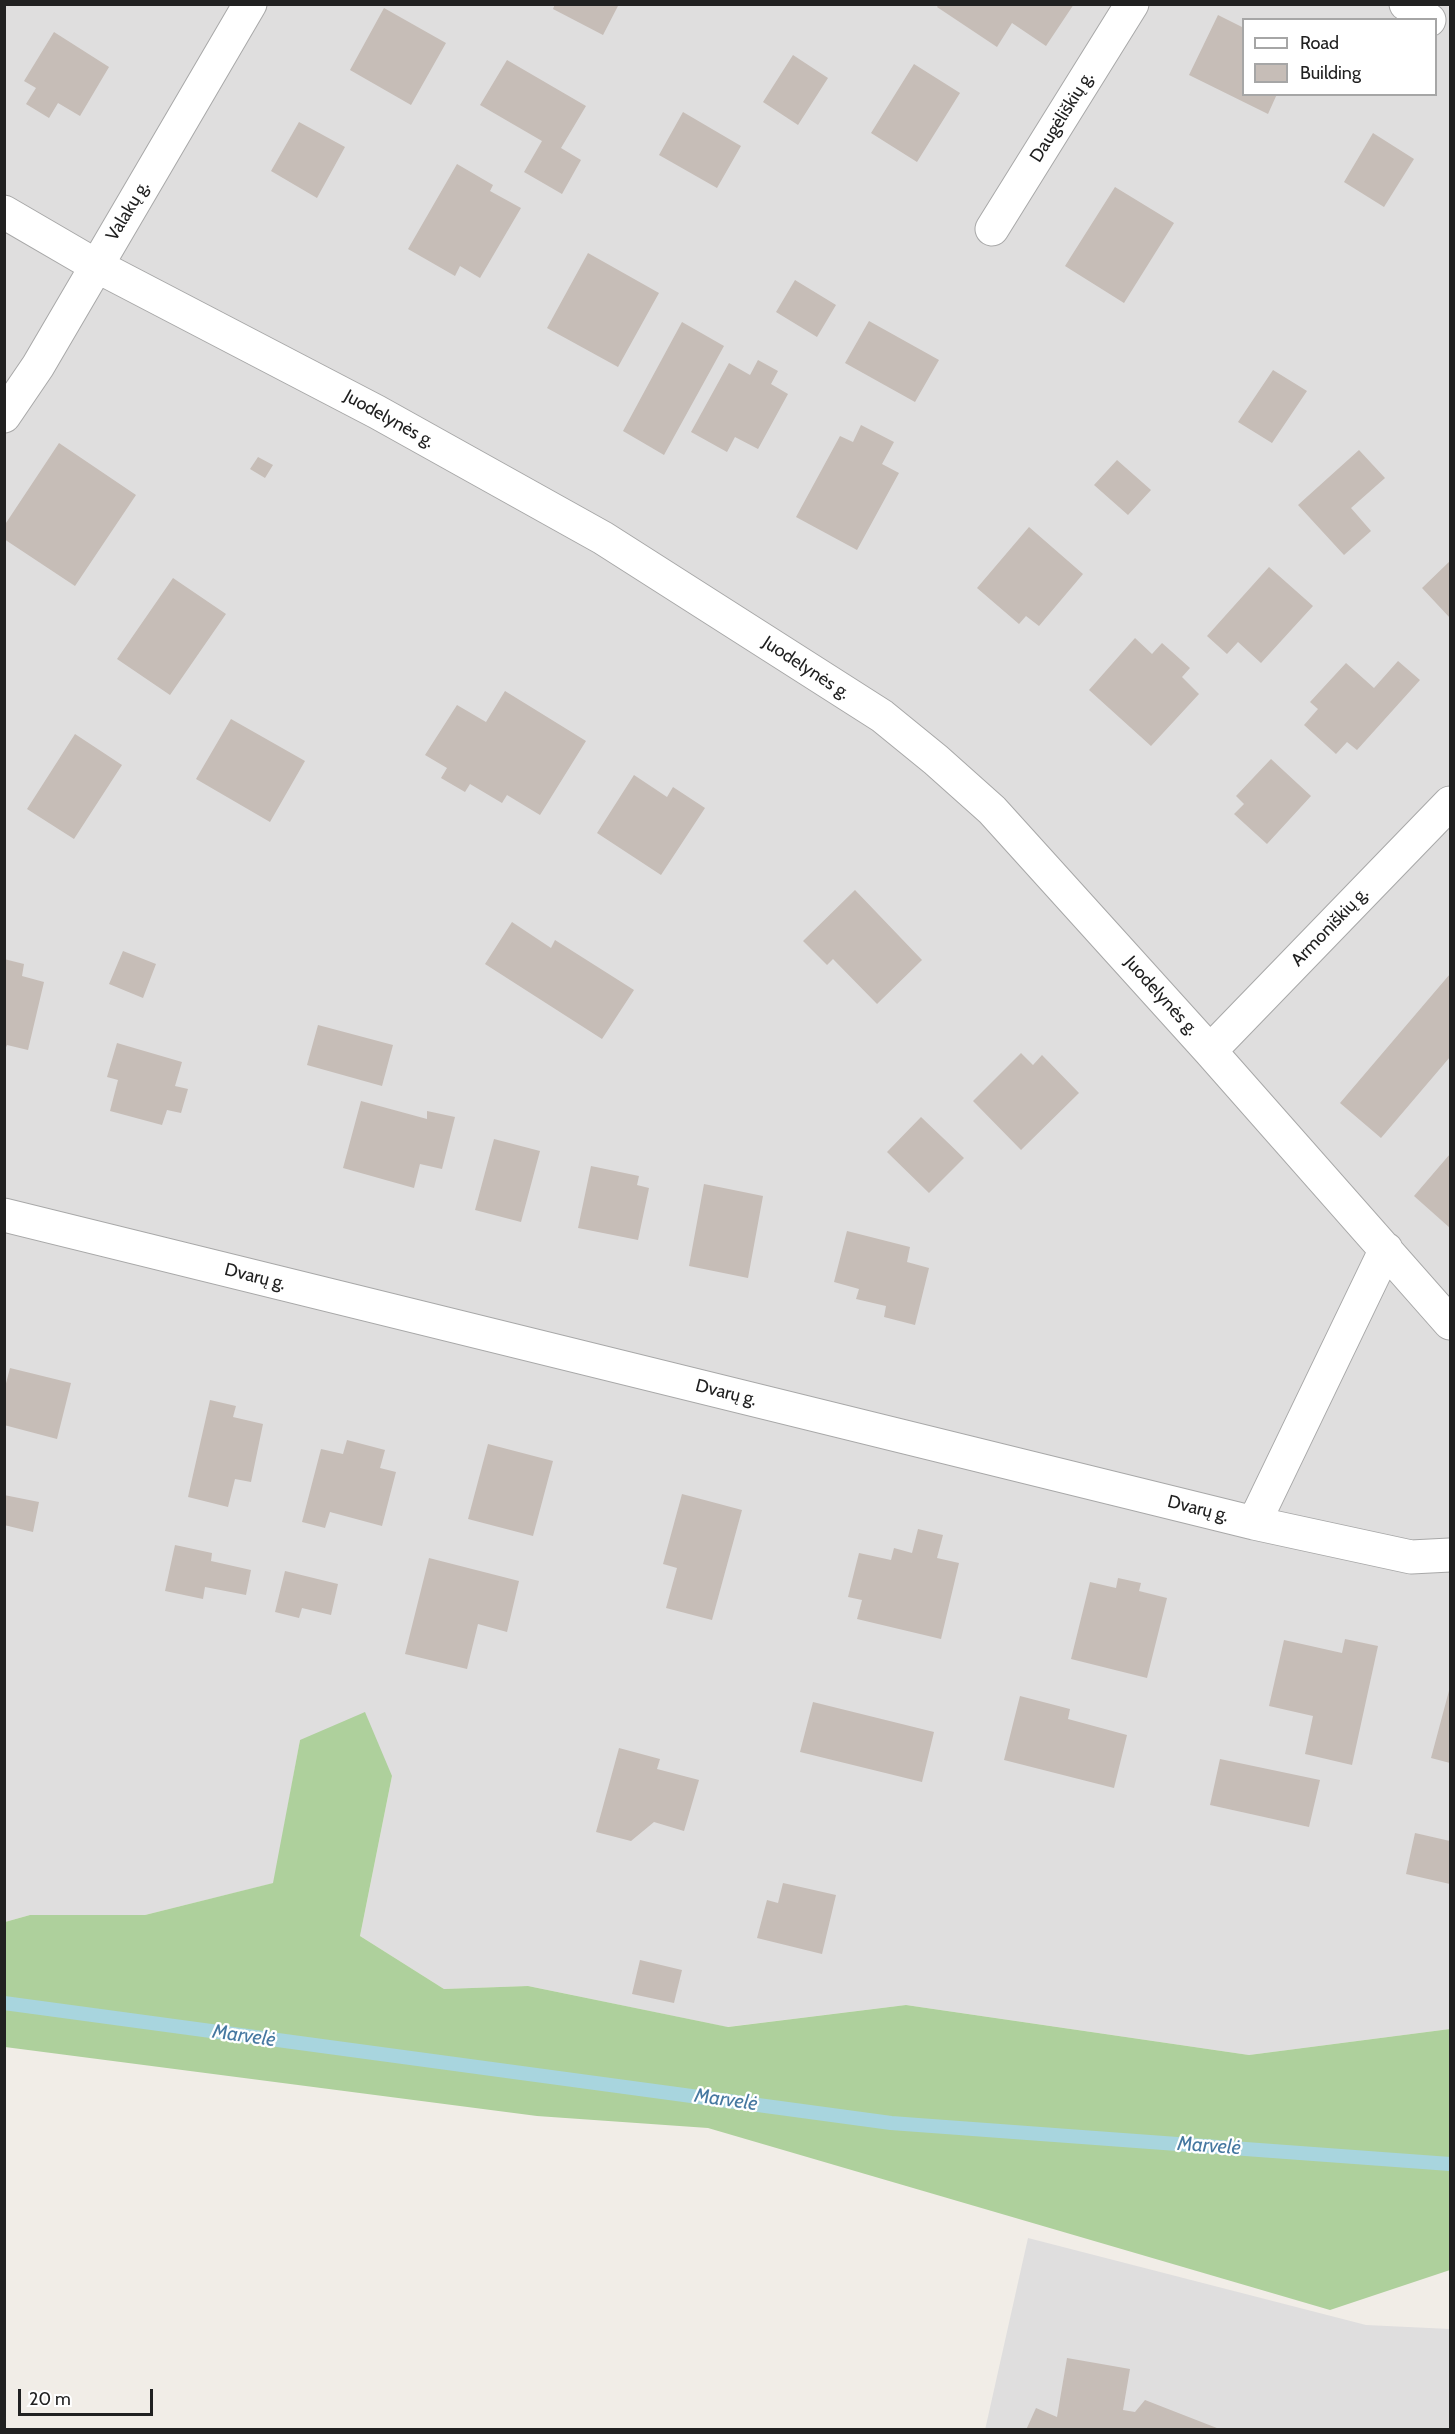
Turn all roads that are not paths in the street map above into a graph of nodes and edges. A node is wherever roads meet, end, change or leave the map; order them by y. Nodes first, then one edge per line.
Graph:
1 (250, 4) edge
2 (1132, 4) edge
3 (1406, 4) edge
4 (1426, 18) edge
5 (1437, 24) edge
6 (1450, 33) edge
7 (4, 213) edge
8 (992, 229) dead end
9 (95, 265) junction
10 (4, 416) edge
11 (1450, 803) edge
12 (1210, 1051) junction
13 (4, 1215) edge
14 (1386, 1249) junction
15 (1450, 1323) edge
16 (1254, 1523) junction
17 (1450, 1555) edge

1 - 9 street, Valakų g.
2 - 8 street, Daugėliškių g.
3 - 4 street
5 - 6 street
7 - 9 street, Juodelynės g.
9 - 10 street, Valakų g.
9 - 12 street, Juodelynės g.
11 - 12 street, Armoniškių g.
12 - 14 street, Juodelynės g.
13 - 16 street, Dvarų g.
14 - 15 street, Juodelynės g.
14 - 16 street
16 - 17 street, Dvarų g.

